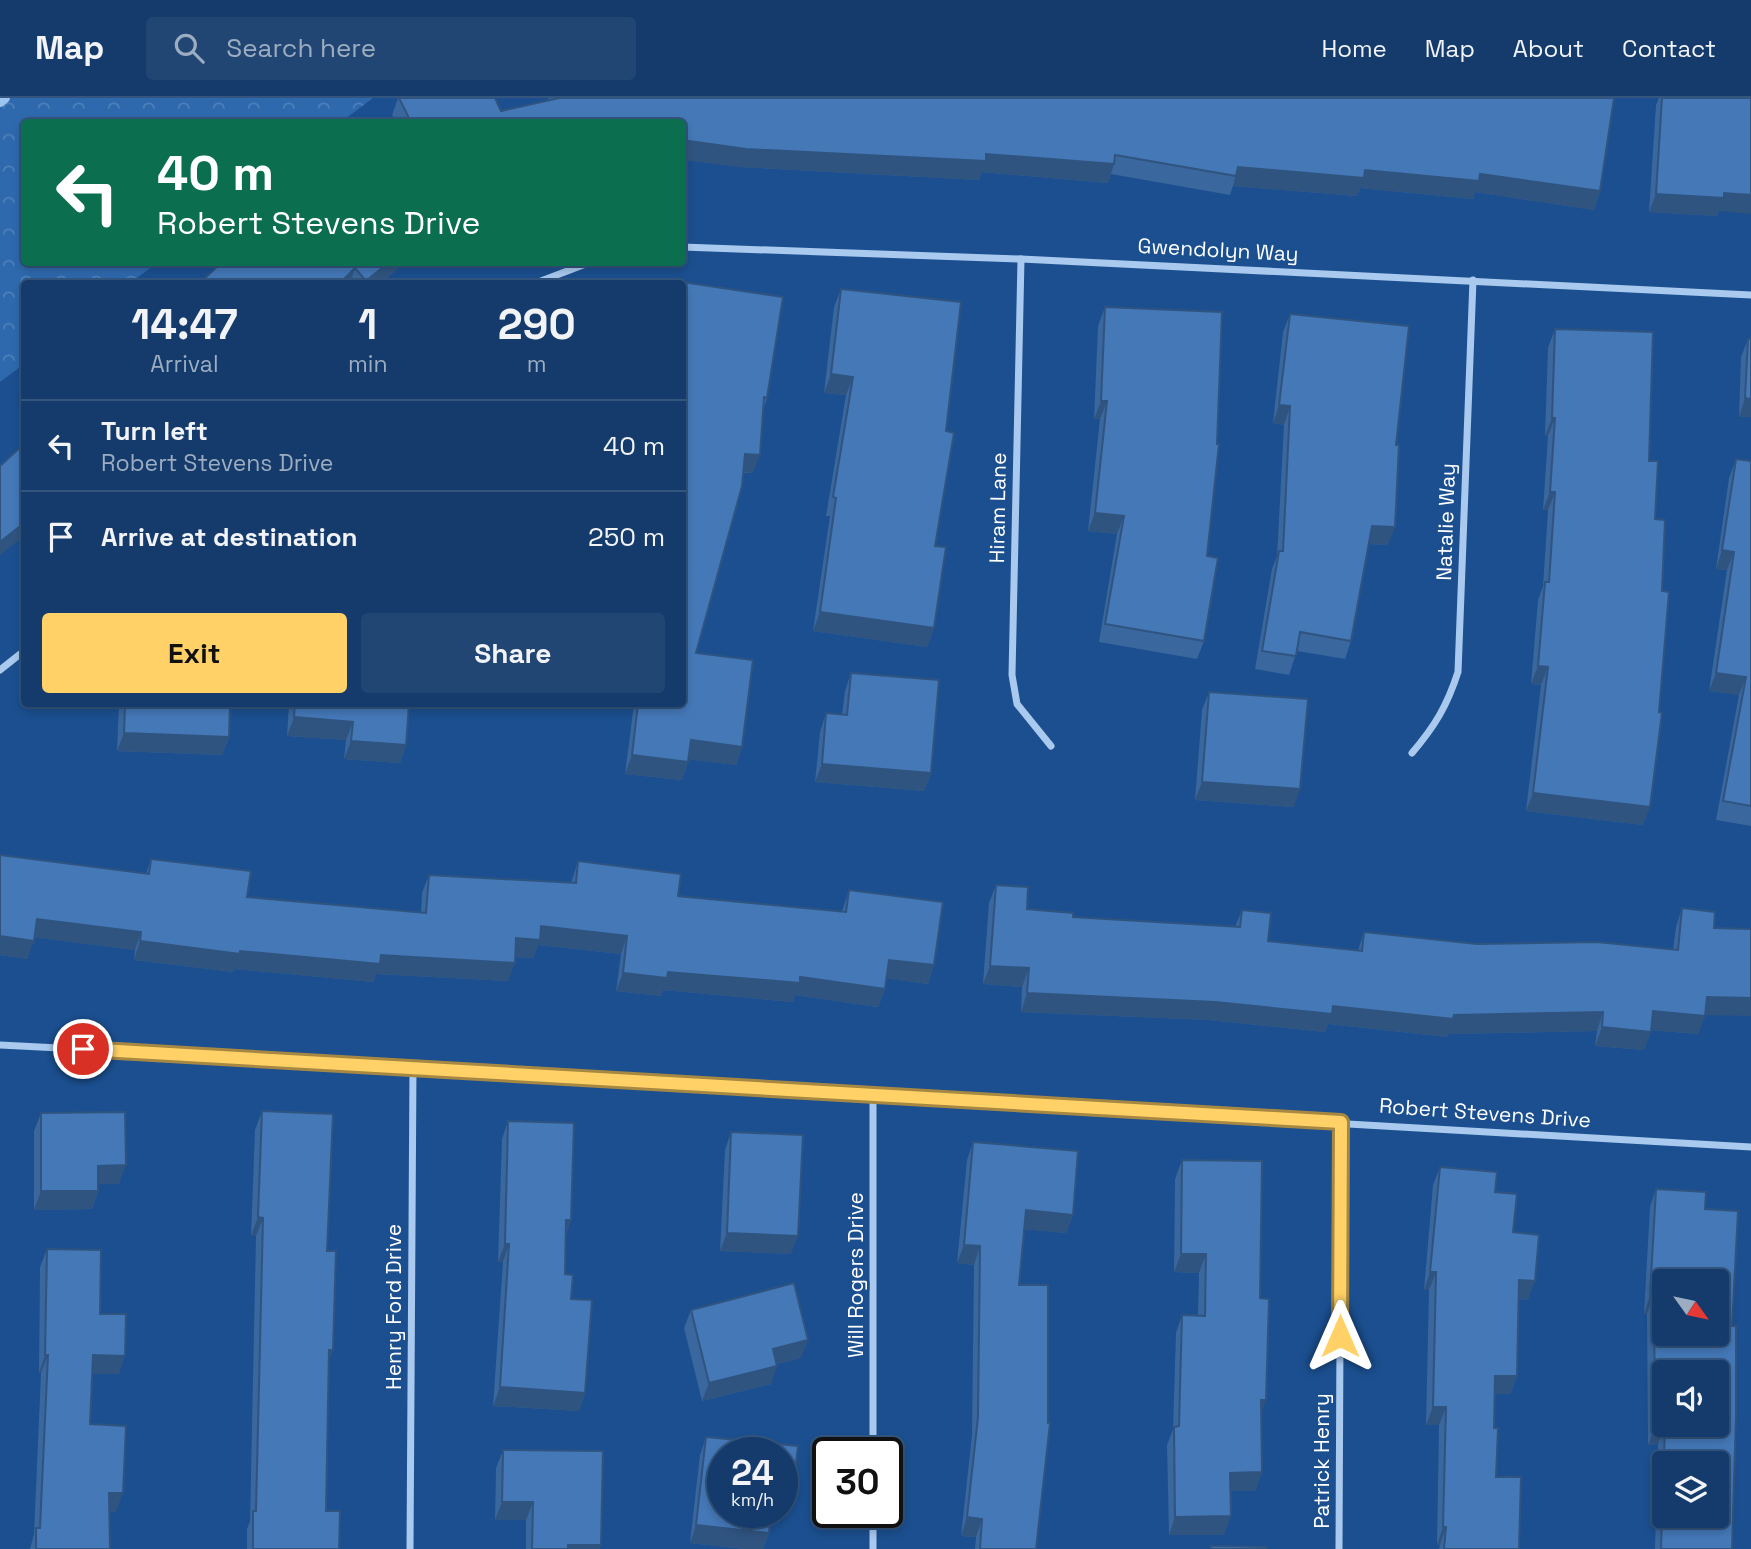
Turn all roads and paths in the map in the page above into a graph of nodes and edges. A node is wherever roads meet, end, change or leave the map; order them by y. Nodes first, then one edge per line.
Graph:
1 (686, 247) edge
2 (1021, 259) junction
3 (582, 266) edge
4 (553, 279) edge
5 (1473, 280) junction
6 (1751, 295) edge
7 (21, 653) edge
8 (0, 670) edge
9 (1051, 746) dead end
10 (1412, 753) dead end
11 (0, 1045) edge
12 (413, 1066) junction
13 (873, 1097) junction
14 (1341, 1122) junction
15 (1751, 1147) edge
16 (873, 1437) edge
17 (873, 1528) edge
18 (410, 1549) edge
19 (873, 1549) edge
20 (1339, 1549) edge

1 - 2 street, Gwendolyn Way
2 - 5 street, Gwendolyn Way
2 - 9 street, Hiram Lane
3 - 4 street
5 - 6 street, Gwendolyn Way
5 - 10 street, Natalie Way
7 - 8 street
11 - 12 street, Robert Stevens Drive
12 - 13 street, Robert Stevens Drive
12 - 18 street, Henry Ford Drive
13 - 14 street, Robert Stevens Drive
13 - 16 street, Will Rogers Drive
14 - 15 street, Robert Stevens Drive
14 - 20 street, Patrick Henry
17 - 19 street

